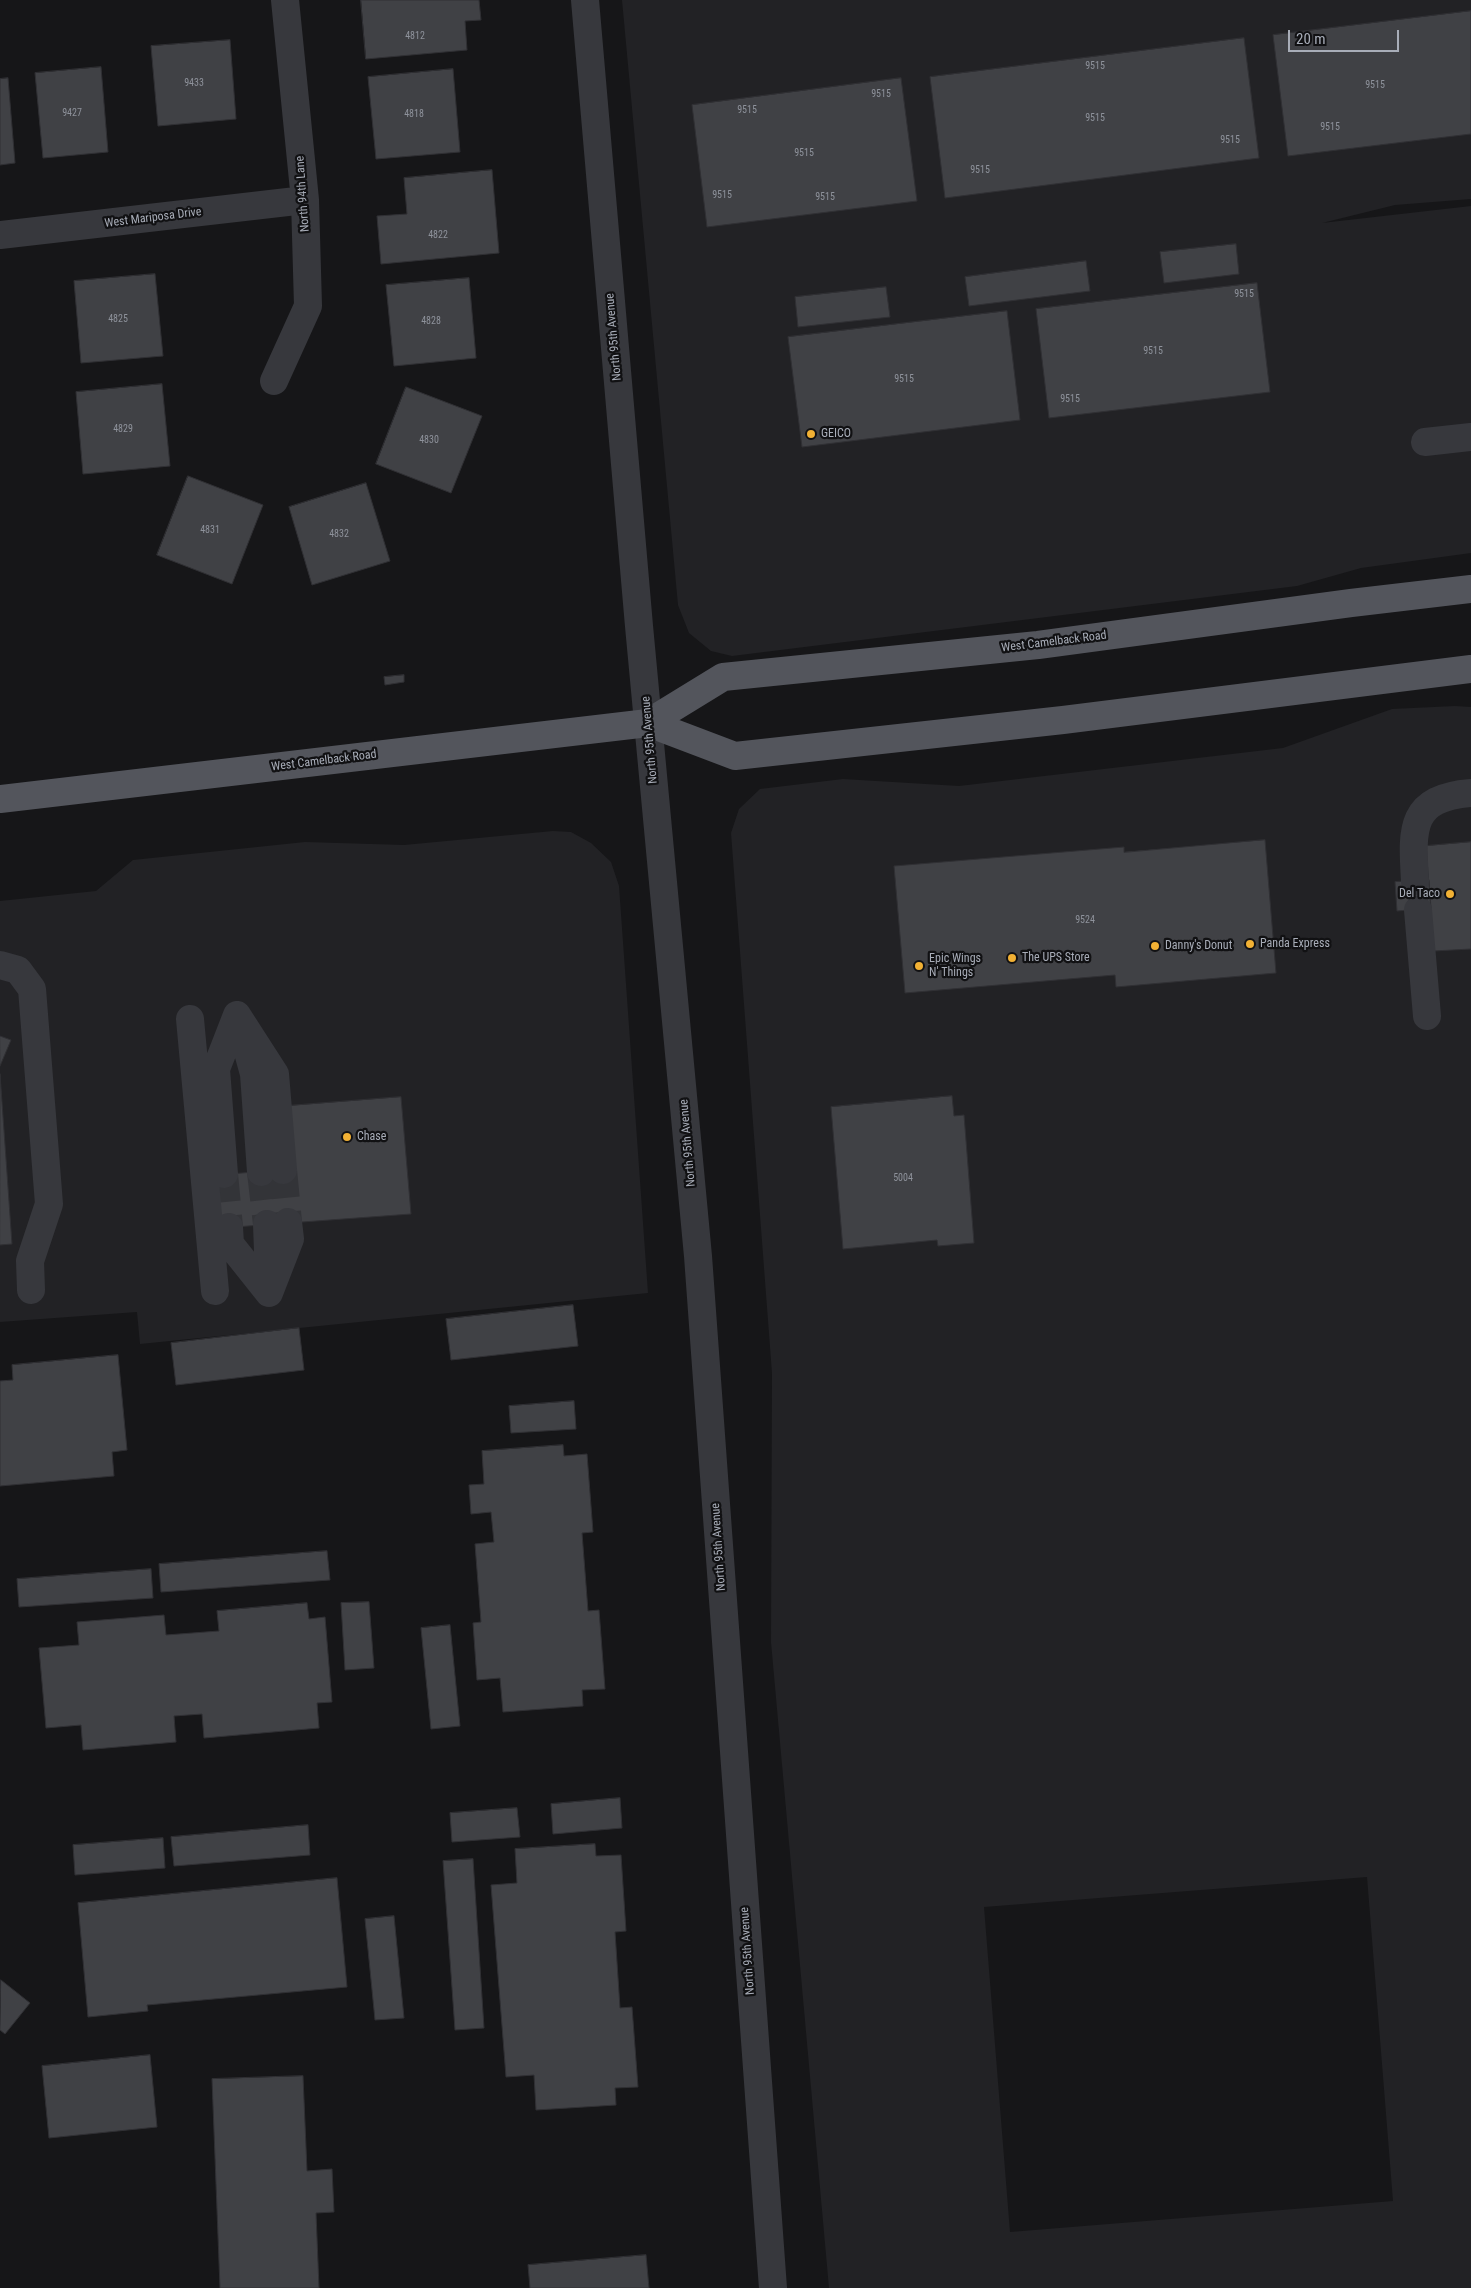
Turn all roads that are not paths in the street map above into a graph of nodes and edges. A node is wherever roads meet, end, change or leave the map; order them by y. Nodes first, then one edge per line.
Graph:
1 (285, 0) edge
2 (585, 0) edge
3 (305, 200) junction
4 (0, 235) edge
5 (274, 381) dead end
6 (1471, 436) edge
7 (1425, 442) dead end
8 (1471, 589) edge
9 (1422, 594) junction
10 (1471, 602) edge
11 (1471, 669) edge
12 (648, 723) junction
13 (1471, 792) edge
14 (0, 799) edge
15 (1415, 881) dead end
16 (1418, 910) dead end
17 (0, 965) edge
18 (1427, 1016) dead end
19 (190, 1019) dead end
20 (252, 1172) joint
21 (31, 1290) dead end
22 (215, 1291) dead end
23 (269, 1293) joint
24 (773, 2288) edge

1 - 3 street, North 94th Lane
2 - 12 street, North 95th Avenue
3 - 4 street, West Mariposa Drive
3 - 5 street, North 94th Lane
6 - 7 street
8 - 9 main road, West Camelback Road
9 - 10 main road
9 - 12 main road, West Camelback Road
11 - 12 main road, West Camelback Road
12 - 14 main road, West Camelback Road
12 - 24 street, North 95th Avenue
13 - 15 street
16 - 18 street
17 - 21 street
19 - 22 street
20 - 20 street
23 - 23 street

